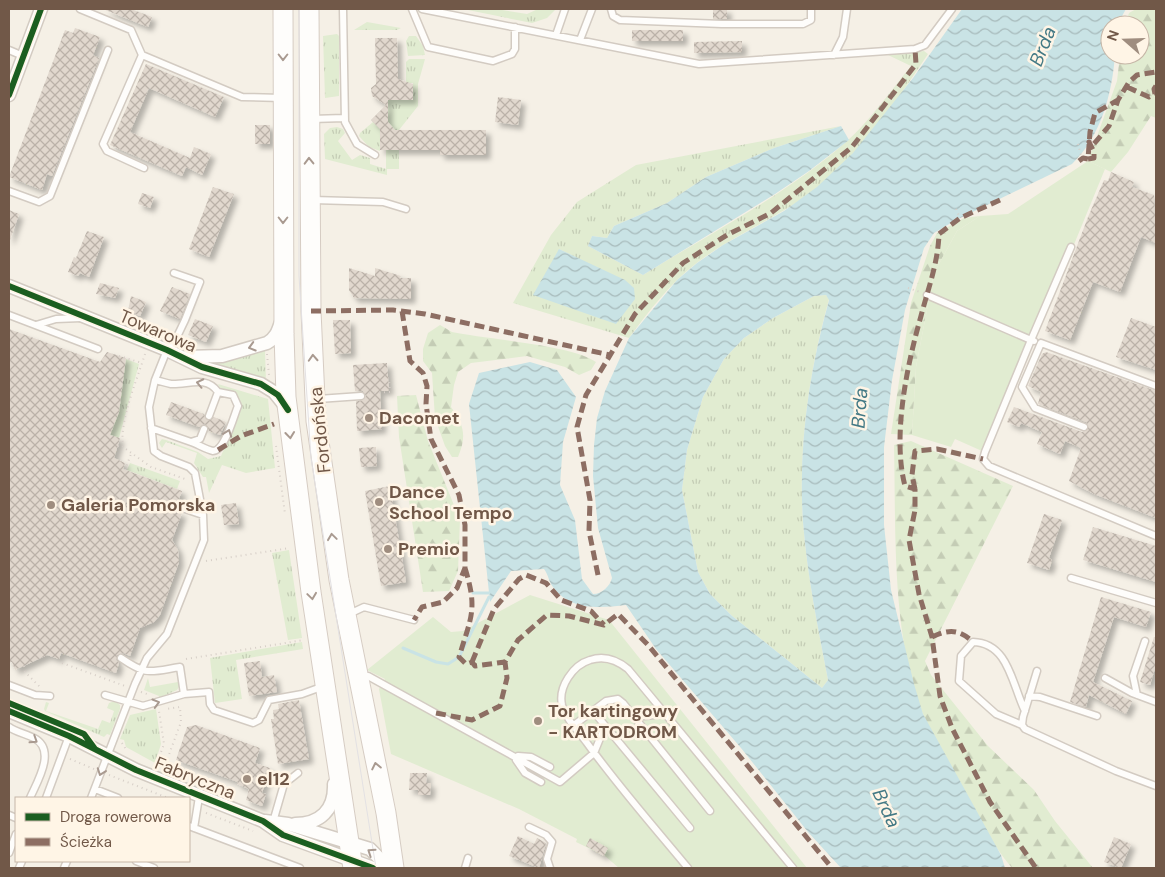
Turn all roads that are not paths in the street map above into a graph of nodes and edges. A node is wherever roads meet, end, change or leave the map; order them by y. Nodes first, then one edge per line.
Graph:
1 (41, 9) edge
2 (80, 9) edge
3 (283, 9) edge
4 (309, 9) edge
5 (343, 9) edge
6 (412, 9) edge
7 (422, 9) edge
8 (565, 9) edge
9 (592, 9) edge
10 (611, 9) edge
11 (811, 9) edge
12 (847, 9) edge
13 (952, 9) edge
14 (515, 27) junction
15 (556, 35) junction
16 (580, 40) junction
17 (9, 50) edge
18 (108, 50) dead end
19 (142, 55) junction
20 (834, 55) junction
21 (23, 56) junction
22 (13, 70) edge
23 (9, 95) edge
24 (283, 98) junction
25 (344, 118) junction
26 (309, 119) junction
27 (375, 154) dead end
28 (144, 168) dead end
29 (9, 191) edge
30 (309, 200) junction
31 (406, 209) dead end
32 (1071, 247) dead end
33 (174, 273) dead end
34 (9, 286) edge
35 (928, 295) road end
36 (9, 315) edge
37 (284, 316) junction
38 (88, 318) junction
39 (36, 325) junction
40 (1032, 340) junction
41 (1041, 343) junction
42 (98, 349) dead end
43 (167, 350) junction
44 (181, 356) junction
45 (155, 380) junction
46 (1156, 386) edge
47 (218, 392) junction
48 (364, 394) road end
49 (315, 399) junction
50 (288, 410) junction
51 (209, 416) dead end
52 (1084, 427) dead end
53 (151, 428) junction
54 (204, 429) dead end
55 (191, 442) junction
56 (176, 506) dead end
57 (204, 515) junction
58 (1156, 536) edge
59 (1071, 578) dead end
60 (1156, 603) edge
61 (346, 615) junction
62 (414, 620) dead end
63 (1145, 641) dead end
64 (121, 658) dead end
65 (141, 671) junction
66 (1037, 671) dead end
67 (357, 677) junction
68 (1105, 678) dead end
69 (9, 685) edge
70 (325, 686) junction
71 (184, 694) junction
72 (105, 695) dead end
73 (1137, 695) junction
74 (50, 696) dead end
75 (1029, 696) junction
76 (1156, 702) edge
77 (128, 703) junction
78 (9, 711) edge
79 (593, 711) junction
80 (1025, 711) junction
81 (665, 714) junction
82 (9, 716) edge
83 (1097, 716) dead end
84 (634, 717) junction
85 (26, 720) junction
86 (1022, 724) junction
87 (574, 726) junction
88 (605, 726) junction
89 (9, 727) edge
90 (69, 736) junction
91 (334, 739) junction
92 (594, 753) junction
93 (107, 755) junction
94 (512, 755) junction
95 (550, 766) dead end
96 (298, 773) dead end
97 (541, 782) dead end
98 (1156, 786) edge
99 (95, 789) junction
100 (30, 797) edge
101 (46, 797) edge
102 (91, 797) edge
103 (115, 797) edge
104 (199, 797) junction
105 (710, 811) dead end
106 (268, 822) junction
107 (288, 824) junction
108 (191, 827) edge
109 (529, 827) dead end
110 (690, 828) dead end
111 (15, 837) edge
112 (349, 842) junction
113 (9, 853) edge
114 (468, 858) dead end
115 (139, 862) edge
116 (353, 865) edge
117 (154, 868) edge
118 (300, 868) edge
119 (373, 868) edge
120 (389, 868) edge
121 (394, 868) edge
122 (465, 868) edge
123 (550, 868) edge
124 (688, 868) edge
125 (793, 868) edge

1 - 21 street
2 - 19 lane
3 -> 24 main road, Fordońska
4 - 26 main road, Fordońska
5 - 25 lane
6 - 14 lane
7 - 14 lane
8 - 15 lane
9 - 16 lane
10 - 11 lane
12 - 20 lane
13 - 20 lane
14 - 15 lane
15 - 16 lane
16 - 20 lane
17 - 21 lane
18 - 29 lane
19 - 24 lane
19 - 28 lane
21 - 22 street
22 - 23 street
24 -> 37 main road, Fordońska
25 - 26 lane
25 - 27 lane
30 -> 26 main road, Fordońska
30 - 31 lane
49 -> 30 main road, Fordońska
32 - 40 lane
33 - 43 lane
34 - 38 street, Towarowa
35 - 40 lane
36 - 39 lane
37 -> 44 street, Towarowa
37 - 50 main road, Fordońska
38 - 39 lane
38 - 43 street, Towarowa
39 - 42 lane
40 - 41 lane
40 - 58 lane
41 - 46 lane
41 - 52 lane
43 - 44 street, Towarowa
43 - 45 lane
44 - 50 street, Towarowa
47 -> 45 lane
45 - 53 lane
47 - 51 lane
55 -> 47 lane
48 - 49 lane
61 -> 49 main road, Fordońska
50 -> 70 main road, Fordońska
53 - 55 lane
53 - 57 lane
54 - 55 lane
56 - 57 lane
57 - 65 lane
59 - 60 lane
61 - 62 lane
61 - 67 main road, Fordońska
63 - 73 lane
64 - 65 lane
65 - 71 lane
65 - 77 lane
66 - 75 lane
67 - 94 lane
121 -> 67 main road, Fordońska
68 - 73 lane
69 - 74 lane
70 - 71 lane
70 - 91 main road, Fordońska
77 -> 71 lane
72 - 77 lane
73 - 76 lane
75 - 80 lane
75 - 83 lane
77 - 93 lane
78 - 85 street, Fabryczna
79 - 84 lane
79 - 87 lane
79 - 88 lane
80 - 86 lane
80 - 86 lane
81 - 84 lane
81 - 87 lane
81 - 125 lane
82 - 85 street, Fabryczna
84 - 105 lane
85 - 90 street, Fabryczna
86 - 98 lane
87 - 92 lane
88 - 92 lane
88 - 110 lane
89 -> 100 lane
90 - 93 street, Fabryczna
90 - 101 lane
91 - 107 street
91 - 112 main road, Fordońska
92 - 94 lane
92 - 124 lane
93 -> 99 lane
93 - 104 street, Fabryczna
94 - 95 lane
94 - 97 lane
96 - 106 lane
99 - 102 lane
99 - 103 lane
104 - 106 street, Fabryczna
104 - 108 lane
106 - 107 street, Fabryczna
106 - 116 street, Fabryczna
107 - 112 street, Fabryczna
108 - 118 lane
109 - 123 lane
111 - 113 lane
112 - 116 main road, Fordońska
120 -> 112 street, Fabryczna
114 - 122 lane
115 - 117 lane
116 - 119 street, Fabryczna

